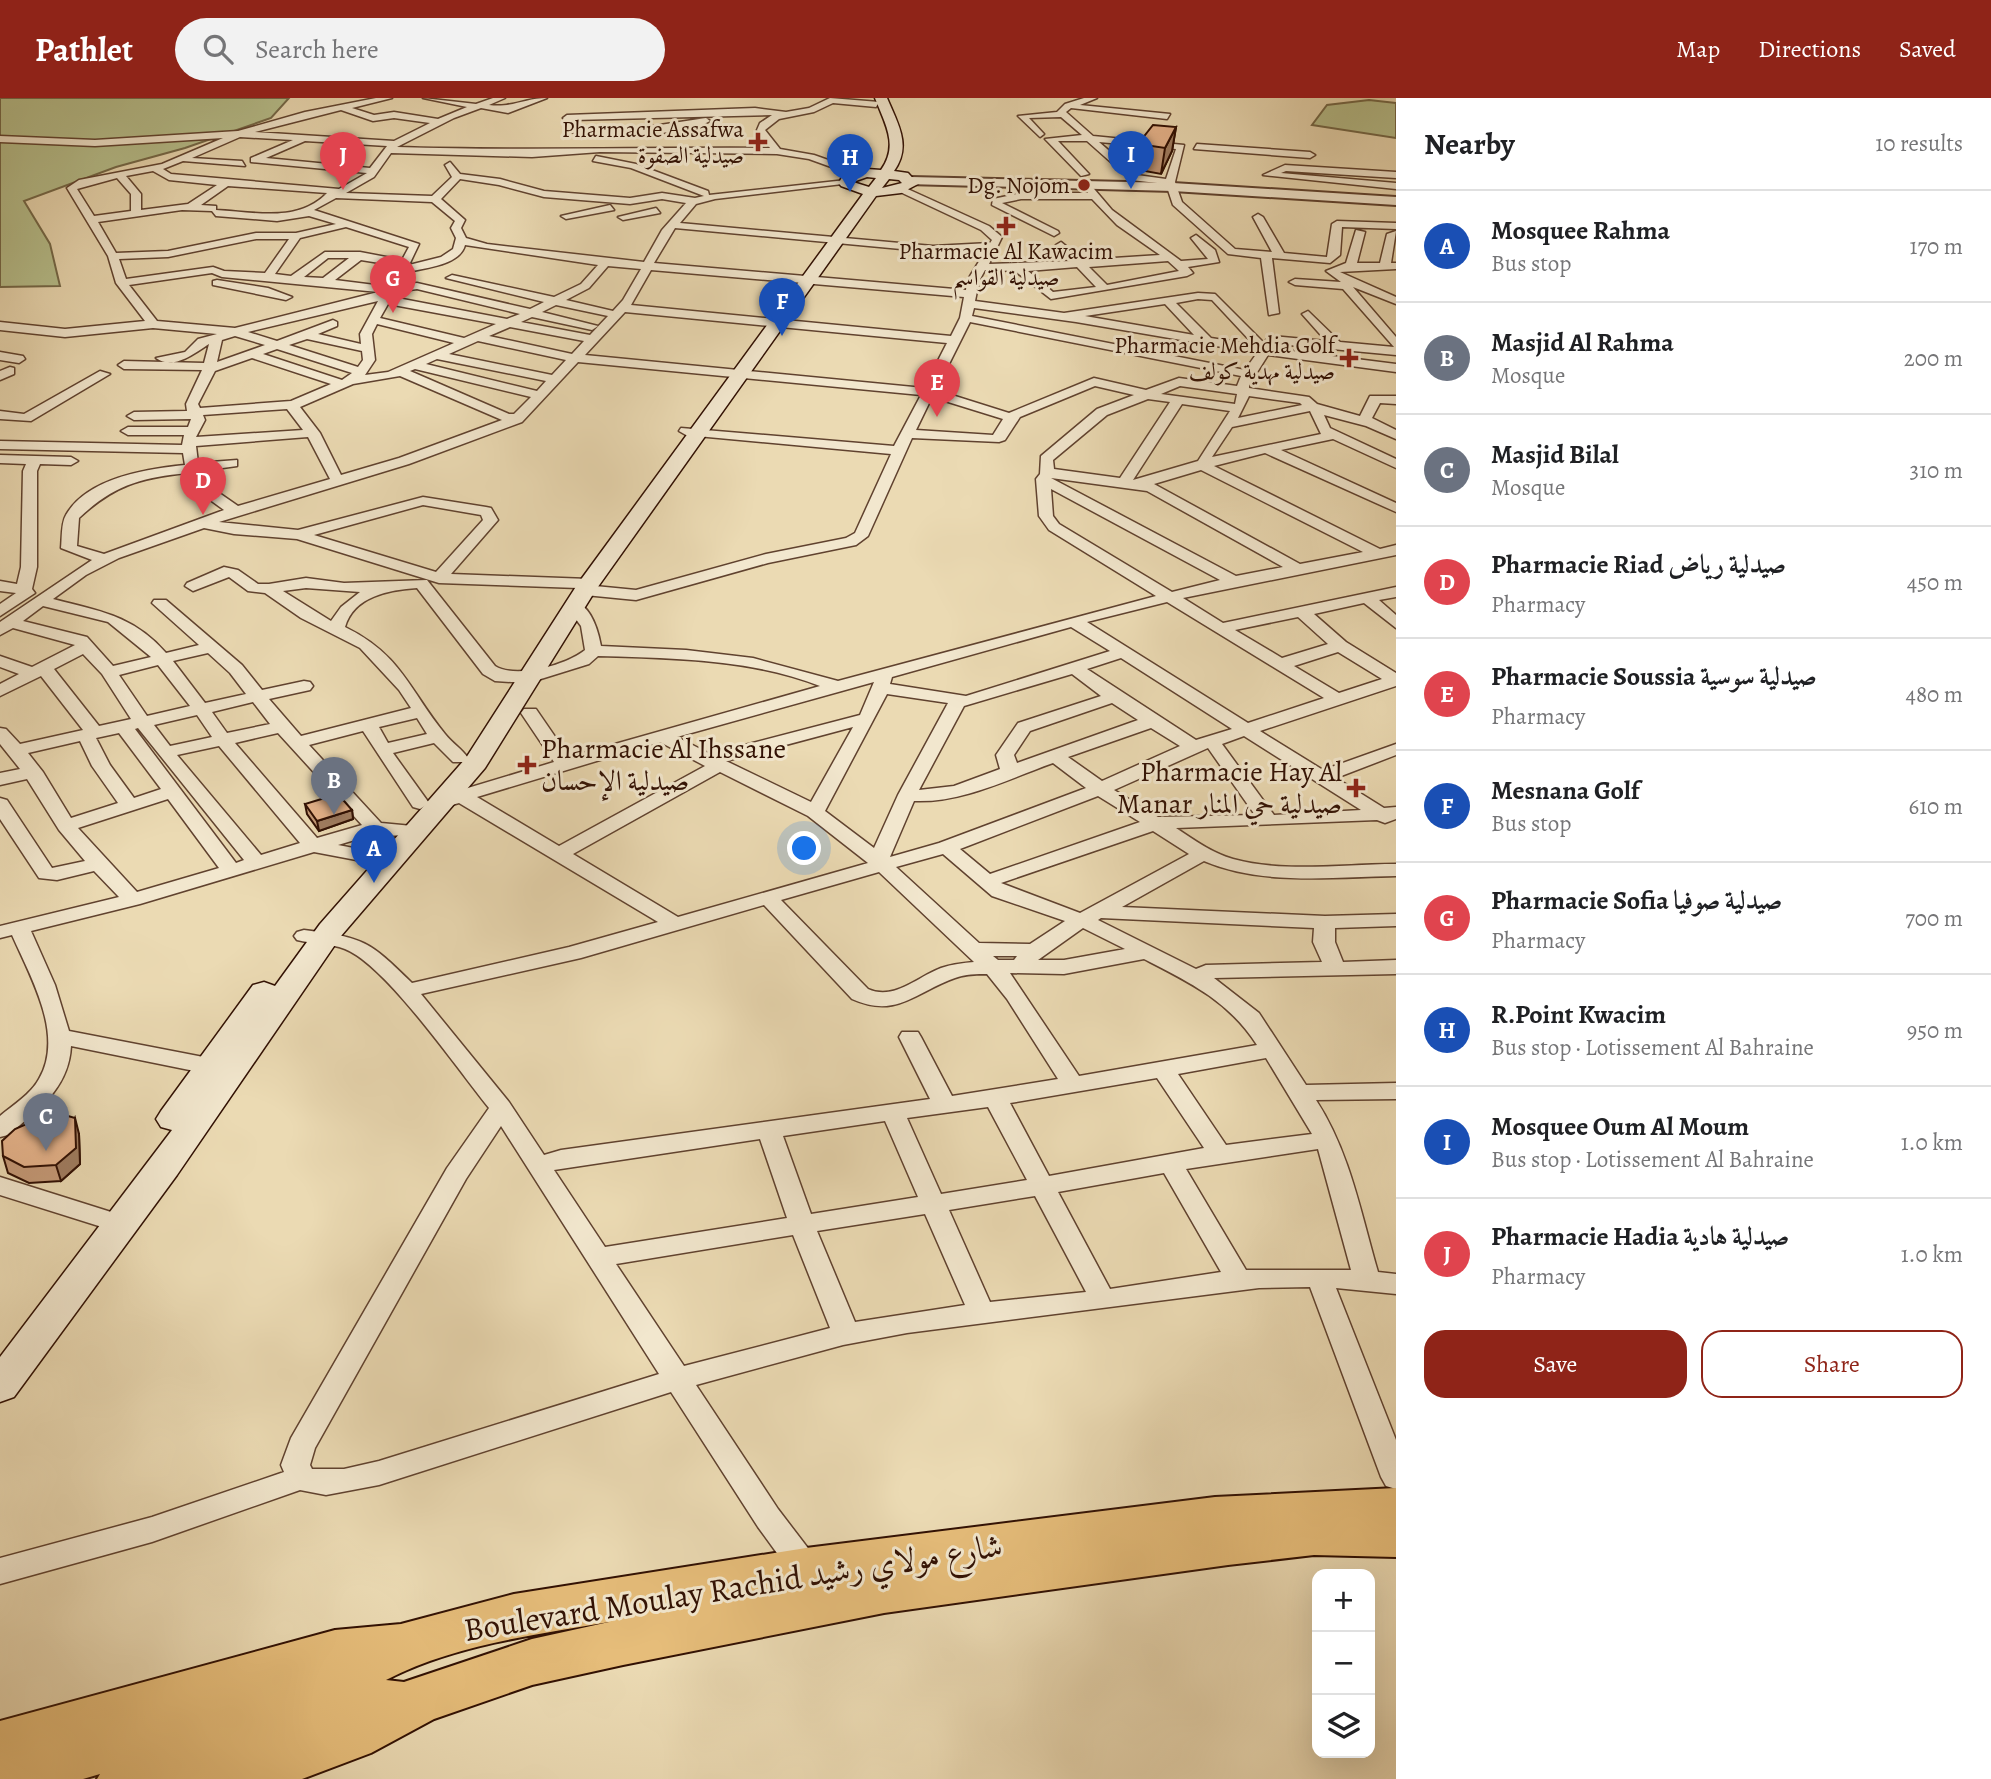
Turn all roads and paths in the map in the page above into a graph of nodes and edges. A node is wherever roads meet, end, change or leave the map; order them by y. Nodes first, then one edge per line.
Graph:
1 (388, 98) edge
2 (427, 98) edge
3 (501, 98) edge
4 (543, 98) edge
5 (813, 98) edge
6 (1093, 98) edge
7 (832, 100) junction
8 (877, 100) edge
9 (368, 102) junction
10 (664, 103) dead end
11 (593, 104) dead end
12 (477, 106) junction
13 (341, 107) junction
14 (409, 110) junction
15 (1065, 110) junction
16 (633, 112) junction
17 (704, 113) junction
18 (392, 114) junction
19 (669, 114) junction
20 (783, 114) junction
21 (1167, 116) dead end
22 (600, 117) junction
23 (376, 118) junction
24 (444, 119) junction
25 (349, 125) dead end
26 (678, 128) junction
27 (641, 131) junction
28 (606, 132) junction
29 (239, 134) junction
30 (1040, 134) dead end
31 (693, 135) dead end
32 (1087, 138) junction
33 (0, 139) edge
34 (309, 139) junction
35 (19, 140) junction
36 (365, 142) junction
37 (548, 142) dead end
38 (392, 147) junction
39 (1197, 147) dead end
40 (332, 148) junction
41 (600, 149) junction
42 (687, 149) junction
43 (6, 150) dead end
44 (777, 151) junction
45 (453, 152) junction
46 (1097, 152) junction
47 (1140, 153) dead end
48 (538, 154) junction
49 (1328, 156) dead end
50 (1068, 158) junction
51 (1082, 158) dead end
52 (182, 159) junction
53 (500, 162) dead end
54 (1133, 162) dead end
55 (242, 164) dead end
56 (289, 165) junction
57 (160, 167) junction
58 (315, 167) junction
59 (342, 169) junction
60 (1125, 170) junction
61 (223, 171) dead end
62 (374, 171) junction
63 (120, 175) junction
64 (1396, 175) edge
65 (457, 176) junction
66 (293, 177) dead end
67 (867, 181) junction
68 (226, 183) junction
69 (354, 183) junction
70 (906, 185) junction
71 (1089, 185) junction
72 (1171, 185) junction
73 (1396, 186) edge
74 (214, 190) junction
75 (1020, 190) junction
76 (330, 196) junction
77 (715, 196) junction
78 (165, 197) dead end
79 (435, 199) junction
80 (1396, 201) edge
81 (685, 202) junction
82 (191, 206) junction
83 (137, 208) junction
84 (562, 212) dead end
85 (308, 213) junction
86 (623, 217) dead end
87 (1258, 217) dead end
88 (324, 218) junction
89 (90, 220) junction
90 (142, 225) dead end
91 (348, 225) junction
92 (671, 225) junction
93 (1396, 226) edge
94 (274, 229) dead end
95 (1360, 232) dead end
96 (1054, 233) dead end
97 (1193, 234) dead end
98 (1396, 234) edge
99 (296, 236) junction
100 (833, 239) junction
101 (460, 240) junction
102 (412, 243) junction
103 (1061, 245) dead end
104 (993, 246) junction
105 (1232, 252) junction
106 (113, 256) junction
107 (359, 256) junction
108 (1266, 257) junction
109 (1167, 258) junction
110 (1281, 258) junction
111 (500, 261) dead end
112 (606, 262) junction
113 (1078, 263) junction
114 (648, 264) junction
115 (1178, 265) junction
116 (1357, 266) junction
117 (1390, 266) edge
118 (402, 267) junction
119 (1229, 267) dead end
120 (982, 268) junction
121 (1018, 268) junction
122 (596, 273) junction
123 (222, 274) junction
124 (268, 277) junction
125 (452, 278) dead end
126 (295, 279) junction
127 (805, 279) junction
128 (1396, 280) edge
129 (325, 282) junction
130 (1295, 282) dead end
131 (122, 283) junction
132 (1346, 283) junction
133 (485, 287) junction
134 (1105, 289) junction
135 (568, 295) junction
136 (286, 297) dead end
137 (462, 297) junction
138 (1167, 300) junction
139 (1237, 301) dead end
140 (1396, 301) edge
141 (552, 302) junction
142 (968, 305) junction
143 (378, 308) junction
144 (623, 309) junction
145 (531, 313) junction
146 (1273, 313) dead end
147 (1308, 314) dead end
148 (1068, 315) junction
149 (153, 324) junction
150 (333, 324) dead end
151 (772, 324) junction
152 (506, 325) junction
153 (0, 326) edge
154 (605, 328) junction
155 (1391, 331) edge
156 (235, 332) junction
157 (306, 335) junction
158 (216, 338) junction
159 (594, 339) junction
160 (955, 340) junction
161 (468, 341) junction
162 (1207, 341) junction
163 (1396, 344) edge
164 (1268, 346) junction
165 (1337, 346) junction
166 (279, 347) junction
167 (367, 349) junction
168 (1396, 351) edge
169 (254, 355) junction
170 (436, 355) junction
171 (0, 356) edge
172 (19, 359) dead end
173 (571, 362) junction
174 (124, 365) dead end
175 (413, 365) junction
176 (141, 367) junction
177 (1396, 368) edge
178 (207, 371) junction
179 (399, 371) junction
180 (361, 372) junction
181 (104, 374) dead end
182 (735, 374) junction
183 (1248, 374) junction
184 (154, 376) dead end
185 (554, 379) junction
186 (346, 383) junction
187 (1244, 389) junction
188 (928, 392) junction
189 (1144, 394) junction
190 (538, 395) junction
191 (1178, 400) junction
192 (1396, 400) edge
193 (145, 404) dead end
194 (1372, 404) junction
195 (293, 405) junction
196 (1312, 407) junction
197 (1239, 408) junction
198 (193, 410) junction
199 (1396, 414) edge
200 (0, 415) edge
201 (134, 416) dead end
202 (1010, 417) junction
203 (517, 419) junction
204 (1365, 422) junction
205 (1228, 424) junction
206 (693, 430) junction
207 (907, 434) junction
208 (1396, 435) edge
209 (131, 436) dead end
210 (1331, 436) junction
211 (316, 439) junction
212 (0, 445) edge
213 (77, 447) junction
214 (1266, 448) junction
215 (190, 449) junction
216 (220, 451) dead end
217 (899, 451) junction
218 (0, 459) edge
219 (34, 461) junction
220 (66, 461) junction
221 (232, 463) dead end
222 (1204, 464) junction
223 (1396, 464) edge
224 (1045, 477) junction
225 (338, 481) junction
226 (1131, 483) junction
227 (1396, 508) edge
228 (236, 511) junction
229 (203, 523) junction
230 (298, 535) junction
231 (1396, 550) edge
232 (1375, 552) junction
233 (105, 559) junction
234 (1294, 568) junction
235 (429, 578) junction
236 (1234, 580) junction
237 (382, 585) junction
238 (0, 586) edge
239 (193, 586) dead end
240 (269, 589) junction
241 (24, 590) junction
242 (580, 591) junction
243 (1396, 592) edge
244 (1172, 596) junction
245 (1368, 599) junction
246 (41, 601) junction
247 (160, 603) dead end
248 (1301, 611) junction
249 (3, 617) edge
250 (1073, 621) junction
251 (1396, 623) edge
252 (1223, 628) junction
253 (337, 630) junction
254 (85, 646) junction
255 (1340, 646) junction
256 (212, 647) junction
257 (594, 652) junction
258 (1121, 653) junction
259 (161, 659) junction
260 (0, 661) edge
261 (1278, 665) junction
262 (1074, 667) junction
263 (37, 670) junction
264 (109, 672) junction
265 (523, 677) junction
266 (1396, 680) edge
267 (883, 682) junction
268 (304, 686) dead end
269 (840, 688) junction
270 (0, 691) edge
271 (260, 696) junction
272 (1114, 697) junction
273 (1337, 699) junction
274 (958, 701) junction
275 (201, 710) junction
276 (422, 711) junction
277 (530, 713) dead end
278 (867, 718) junction
279 (1152, 721) junction
280 (144, 722) junction
281 (124, 727) junction
282 (282, 727) junction
283 (370, 727) junction
284 (1247, 731) junction
285 (0, 733) edge
286 (91, 734) junction
287 (662, 736) junction
288 (438, 737) junction
289 (223, 740) junction
290 (1212, 742) junction
291 (296, 743) junction
292 (1194, 747) junction
293 (1396, 749) edge
294 (17, 750) junction
295 (382, 750) junction
296 (166, 752) junction
297 (1055, 756) junction
298 (458, 758) junction
299 (714, 762) junction
300 (565, 765) junction
301 (34, 772) junction
302 (1010, 772) junction
303 (1321, 777) junction
304 (0, 779) edge
305 (1100, 789) junction
306 (172, 792) junction
307 (907, 795) junction
308 (443, 801) junction
309 (0, 804) edge
310 (131, 807) junction
311 (815, 812) junction
312 (1392, 818) edge
313 (1268, 820) junction
314 (1157, 823) junction
315 (6, 825) edge
316 (66, 826) junction
317 (396, 829) junction
318 (313, 846) junction
319 (946, 847) junction
320 (558, 854) junction
321 (1203, 854) junction
322 (379, 858) junction
323 (256, 862) junction
324 (879, 863) junction
325 (96, 864) junction
326 (231, 870) junction
327 (1396, 870) edge
328 (986, 882) junction
329 (768, 898) junction
330 (133, 900) junction
331 (1091, 916) junction
332 (1396, 920) edge
333 (1325, 922) junction
334 (677, 925) junction
335 (10, 930) edge
336 (314, 937) junction
337 (974, 949) junction
338 (1035, 950) junction
339 (1147, 953) junction
340 (1020, 966) junction
341 (1396, 967) edge
342 (994, 968) junction
343 (1336, 969) junction
344 (1196, 978) junction
345 (407, 991) junction
346 (58, 1036) junction
347 (910, 1037) dead end
348 (1272, 1050) junction
349 (222, 1069) junction
350 (1164, 1071) junction
351 (1073, 1085) junction
352 (1396, 1091) edge
353 (1300, 1093) junction
354 (995, 1098) junction
355 (944, 1104) junction
356 (501, 1108) junction
357 (891, 1111) junction
358 (768, 1128) junction
359 (0, 1129) edge
360 (1326, 1140) junction
361 (1220, 1154) junction
362 (1171, 1164) junction
363 (540, 1166) junction
364 (0, 1186) edge
365 (1044, 1186) junction
366 (932, 1203) junction
367 (112, 1221) junction
368 (800, 1223) junction
369 (600, 1257) junction
370 (1319, 1278) junction
371 (1239, 1280) junction
372 (1367, 1281) junction
373 (1396, 1284) edge
374 (1103, 1300) junction
375 (982, 1314) junction
376 (846, 1334) junction
377 (0, 1354) edge
378 (676, 1378) junction
379 (0, 1386) edge
380 (302, 1477) junction
381 (1396, 1477) edge
382 (1396, 1508) edge
383 (1396, 1537) edge
384 (806, 1570) junction
385 (0, 1571) edge
386 (401, 1647) junction
387 (419, 1700) junction
388 (0, 1746) edge
389 (0, 1778) edge
390 (124, 1779) edge
391 (232, 1779) edge

1 - 9 street
2 - 12 street
3 - 12 street
4 - 12 street
5 - 7 street
6 - 15 street
7 - 8 street
7 - 20 street
8 - 67 main road
9 - 13 street
9 - 14 street
10 - 19 street
11 - 22 street
12 - 24 street
13 - 23 street
13 - 29 street
14 - 18 street
14 - 24 street
15 - 21 street
15 - 30 street
15 - 32 street
16 - 19 street
16 - 22 street
16 - 27 street
17 - 19 street
17 - 20 street
17 - 26 street
18 - 23 street
18 - 24 street
19 - 26 street
20 - 44 street
22 - 28 street
22 - 28 street
23 - 25 street
24 - 38 street
26 - 27 street
27 - 28 street
29 - 34 street
29 - 35 street
29 - 52 street
31 - 42 street
32 - 46 street
32 - 50 street
32 - 72 street
33 - 35 street
34 - 40 street
34 - 56 street
34 - 56 street
35 - 43 street
36 - 38 street
36 - 40 street
36 - 59 street
37 - 48 street
38 - 45 street
38 - 62 street
39 - 49 street
40 - 58 street
41 - 42 street
41 - 48 street
41 - 77 street
42 - 44 street
44 - 67 street
45 - 48 street
45 - 65 street
46 - 47 street
46 - 60 street
48 - 53 street
50 - 51 street
50 - 71 street
52 - 55 street
52 - 57 street
54 - 60 street
56 - 58 street
57 - 61 street
57 - 63 street
57 - 68 street
58 - 59 street
59 - 62 street
60 - 72 street
62 - 69 street
63 - 83 street
63 - 89 street
64 - 73 street
65 - 79 street
65 - 81 street
66 - 69 street
67 - 70 main road
67 - 70 main road
67 - 77 street
67 - 100 main road
68 - 74 street
68 - 76 street
69 - 76 street
70 - 75 street
70 - 104 street
71 - 72 street
71 - 75 street
71 - 109 street
72 - 80 street
72 - 105 street
74 - 76 street
74 - 82 street
75 - 96 street
76 - 79 street
76 - 85 street
77 - 81 street
78 - 83 street
79 - 101 street
81 - 84 street
81 - 86 street
81 - 92 street
82 - 83 street
82 - 85 street
83 - 89 street
85 - 88 street
87 - 110 street
88 - 91 street
88 - 94 street
89 - 90 street
89 - 106 street
91 - 99 street
91 - 102 street
92 - 100 street
92 - 114 street
93 - 110 street
95 - 116 street
97 - 115 street
98 - 117 street
99 - 106 street
99 - 124 street
100 - 104 street
100 - 127 main road
101 - 112 street
101 - 118 street
102 - 107 street
102 - 118 street
103 - 113 street
104 - 120 street
105 - 108 street
105 - 119 street
106 - 131 street
107 - 118 street
107 - 126 street
107 - 129 street
108 - 110 street
108 - 146 street
109 - 113 street
109 - 115 street
111 - 122 street
112 - 114 street
112 - 122 street
113 - 121 street
113 - 134 street
114 - 127 street
114 - 144 street
115 - 134 street
116 - 117 street
116 - 128 street
116 - 132 street
118 - 143 street
120 - 121 street
120 - 142 street
121 - 134 street
122 - 135 street
123 - 124 street
123 - 131 street
123 - 136 street
124 - 126 street
125 - 133 street
126 - 129 street
127 - 142 street
127 - 151 main road
129 - 143 street
130 - 132 street
131 - 149 street
132 - 140 street
132 - 155 street
133 - 137 street
133 - 141 street
135 - 141 street
135 - 144 street
137 - 143 street
137 - 145 street
138 - 148 street
138 - 162 street
138 - 164 street
139 - 164 street
141 - 144 street
141 - 145 street
142 - 148 street
142 - 160 street
142 - 183 street
143 - 152 street
143 - 156 street
143 - 161 street
143 - 161 street
143 - 167 street
144 - 151 street
144 - 154 street
145 - 152 street
145 - 154 street
147 - 165 street
148 - 162 street
149 - 153 street
149 - 156 street
150 - 157 street
151 - 160 street
151 - 182 main road
152 - 159 street
152 - 161 street
154 - 159 street
155 - 163 street
156 - 158 street
156 - 166 street
157 - 166 street
157 - 167 street
158 - 176 street
158 - 178 street
159 - 173 street
160 - 188 street
161 - 170 street
161 - 173 street
162 - 164 street
164 - 165 street
164 - 177 street
164 - 183 street
165 - 168 street
166 - 169 street
166 - 180 street
167 - 180 street
169 - 178 street
169 - 186 street
170 - 175 street
170 - 185 street
171 - 172 street
173 - 182 street
173 - 185 street
174 - 176 street
175 - 179 street
175 - 190 street
176 - 178 street
178 - 184 street
178 - 198 street
179 - 186 street
179 - 203 street
180 - 186 street
181 - 200 street
182 - 188 street
182 - 206 main road
183 - 187 street
185 - 190 street
186 - 195 street
187 - 189 street
187 - 196 street
187 - 197 street
188 - 202 street
188 - 207 street
189 - 191 street
189 - 202 street
189 - 224 street
190 - 203 street
191 - 197 street
191 - 226 street
192 - 194 street
193 - 198 street
194 - 199 street
194 - 204 street
195 - 198 street
195 - 211 street
196 - 204 street
196 - 205 street
196 - 210 street
197 - 205 street
198 - 201 street
198 - 215 street
202 - 207 street
203 - 225 street
204 - 208 street
205 - 222 street
206 - 217 street
206 - 242 main road
207 - 217 street
209 - 215 street
210 - 214 street
210 - 223 street
211 - 215 street
211 - 216 street
211 - 225 street
212 - 213 street
213 - 215 street
213 - 220 street
214 - 222 street
214 - 227 street
215 - 220 street
215 - 221 street
215 - 228 street
215 - 233 street
217 - 242 street
218 - 219 street
219 - 220 street
219 - 241 street
222 - 226 street
222 - 232 street
224 - 226 street
224 - 236 street
224 - 244 street
225 - 228 street
226 - 234 street
228 - 229 street
229 - 230 street
229 - 233 street
230 - 235 street
230 - 235 street
231 - 232 street
232 - 234 street
233 - 246 street
234 - 236 street
235 - 237 street
235 - 242 street
235 - 265 street
236 - 244 street
237 - 240 street
237 - 253 street
238 - 241 street
239 - 240 street
240 - 253 street
241 - 249 street
242 - 257 street
242 - 265 main road
243 - 245 street
244 - 250 street
244 - 252 street
245 - 248 street
245 - 251 street
246 - 249 street
246 - 259 street
247 - 256 street
248 - 252 street
248 - 255 street
249 - 254 street
250 - 258 street
250 - 267 street
252 - 261 street
253 - 276 street
254 - 263 street
254 - 264 street
255 - 261 street
255 - 266 street
256 - 259 street
256 - 271 street
257 - 265 street
257 - 269 street
258 - 262 street
258 - 284 street
259 - 264 street
259 - 275 street
260 - 263 street
261 - 273 street
262 - 272 street
262 - 274 street
263 - 270 street
263 - 286 street
264 - 280 street
265 - 298 main road
265 - 308 main road
266 - 273 street
267 - 269 street
267 - 274 street
267 - 278 street
268 - 271 street
269 - 287 street
271 - 275 street
271 - 282 street
272 - 279 street
272 - 302 street
273 - 284 street
274 - 307 street
275 - 280 street
275 - 289 street
276 - 283 street
276 - 288 street
277 - 300 street
278 - 299 street
278 - 311 street
279 - 292 street
279 - 297 street
280 - 281 street
280 - 296 street
281 - 286 street
281 - 306 street
282 - 289 street
282 - 291 street
283 - 291 street
283 - 295 street
284 - 290 street
284 - 303 street
285 - 294 street
286 - 294 street
286 - 310 street
287 - 299 street
287 - 300 street
288 - 295 street
288 - 298 street
289 - 296 street
289 - 318 street
290 - 292 street
290 - 313 street
291 - 317 street
292 - 305 street
293 - 303 street
294 - 301 street
295 - 308 street
296 - 323 street
297 - 302 street
297 - 305 street
298 - 308 main road
299 - 311 street
299 - 320 street
300 - 308 street
301 - 304 street
301 - 316 street
302 - 307 street
303 - 312 street
305 - 314 street
305 - 319 street
306 - 310 street
306 - 326 street
307 - 324 street
308 - 317 main road
308 - 320 street
309 - 315 street
310 - 316 street
311 - 324 street
312 - 313 street
313 - 314 street
314 - 321 street
314 - 328 street
315 - 325 street
316 - 325 street
317 - 318 street
317 - 322 main road
318 - 322 street
318 - 323 street
319 - 324 street
319 - 328 street
320 - 334 street
321 - 327 street
321 - 331 street
322 - 336 main road
323 - 326 street
324 - 329 street
324 - 337 street
325 - 330 street
326 - 330 street
328 - 331 street
329 - 334 street
329 - 342 street
330 - 335 street
331 - 333 street
331 - 338 street
331 - 339 street
332 - 333 street
333 - 343 street
334 - 345 street
335 - 346 street
336 - 345 street
336 - 349 main road
337 - 338 street
337 - 342 street
338 - 340 street
339 - 340 street
339 - 344 street
340 - 342 street
341 - 343 street
342 - 351 street
343 - 344 street
344 - 348 street
345 - 356 street
346 - 349 street
346 - 359 street
347 - 355 street
348 - 350 street
348 - 353 street
349 - 367 main road
350 - 351 street
350 - 361 street
351 - 354 street
352 - 353 street
353 - 360 street
354 - 355 street
354 - 365 street
355 - 357 street
356 - 363 street
356 - 380 street
357 - 358 street
357 - 366 street
358 - 363 street
358 - 368 street
360 - 361 street
360 - 372 street
361 - 362 street
362 - 365 street
362 - 371 street
363 - 369 street
364 - 367 street
365 - 366 street
365 - 374 street
366 - 368 street
366 - 375 street
367 - 377 main road
367 - 379 main road
368 - 369 street
368 - 376 street
369 - 378 street
370 - 371 street
370 - 372 street
370 - 381 street
371 - 374 street
372 - 373 street
374 - 375 street
375 - 376 street
376 - 378 street
378 - 380 street
378 - 384 street
380 - 385 street
382 - 384 main road, Boulevard Moulay Rachid شارع مولاي رشيد
383 - 387 main road, Boulevard Moulay Rachid شارع مولاي رشيد
384 - 386 main road, Boulevard Moulay Rachid شارع مولاي رشيد
386 - 388 main road, Boulevard Moulay Rachid شارع مولاي رشيد
386 - 389 main road
387 - 390 main road
387 - 391 main road, Boulevard Moulay Rachid شارع مولاي رشيد

